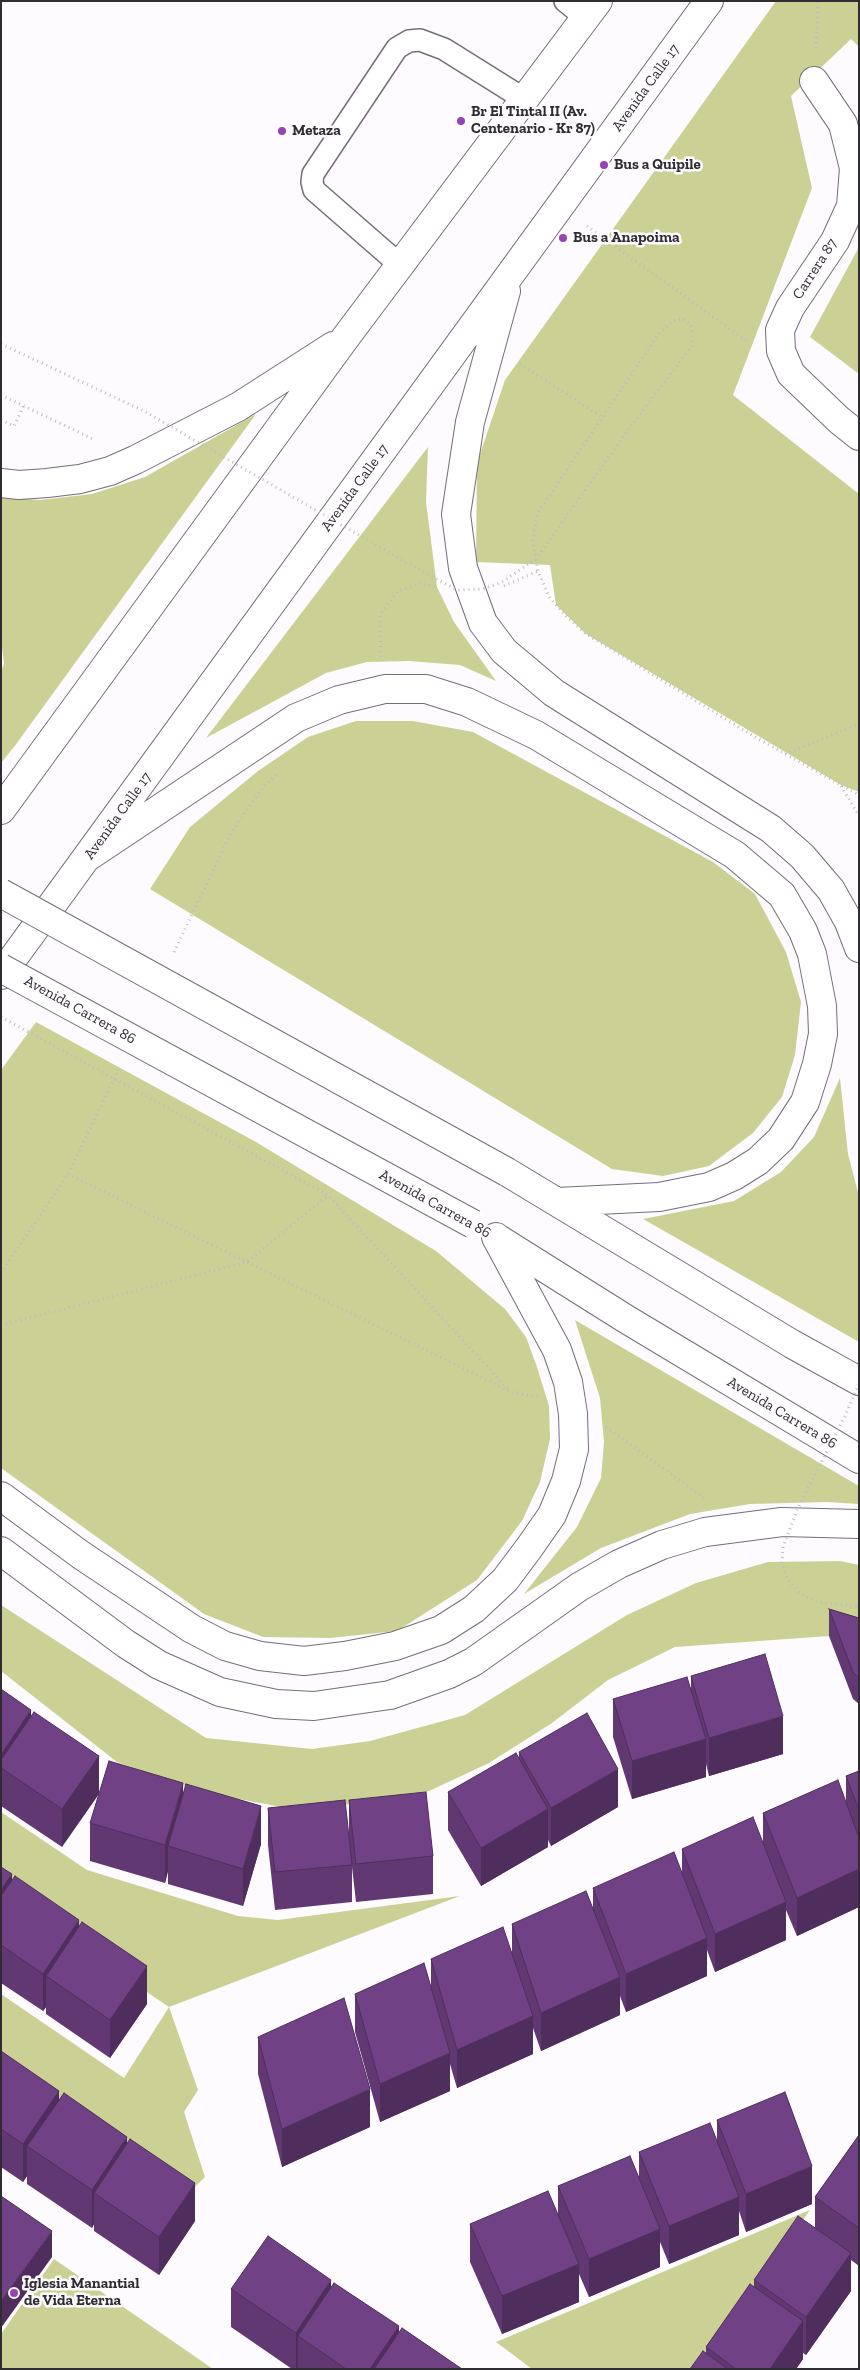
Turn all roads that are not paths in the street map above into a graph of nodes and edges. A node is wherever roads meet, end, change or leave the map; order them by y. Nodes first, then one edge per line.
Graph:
1 (709, 1) edge
2 (583, 7) edge
3 (814, 81) road end
4 (524, 100) junction
5 (400, 265) junction
6 (510, 274) junction
7 (346, 337) junction
8 (859, 436) edge
9 (1, 483) edge
10 (1, 810) edge
11 (89, 856) junction
12 (1, 893) edge
13 (859, 948) edge
14 (1, 968) edge
15 (1, 975) edge
16 (557, 1202) junction
17 (496, 1237) junction
18 (859, 1383) edge
19 (859, 1459) edge
20 (1, 1496) edge
21 (859, 1524) edge
22 (1, 1551) edge

1 - 6 main road, Avenida Calle 17
2 - 4 main road
3 - 8 main road, Carrera 87
4 - 5 main road
4 - 5 lane
5 - 7 main road
6 - 11 main road, Avenida Calle 17
6 - 13 main road
7 - 9 main road
7 - 10 main road
11 - 15 main road, Avenida Calle 17
11 - 16 main road
12 - 16 main road, bridge
14 - 17 main road, Avenida Carrera 86, bridge
16 - 18 main road
17 - 19 main road, Avenida Carrera 86
17 - 20 main road
21 - 22 main road

